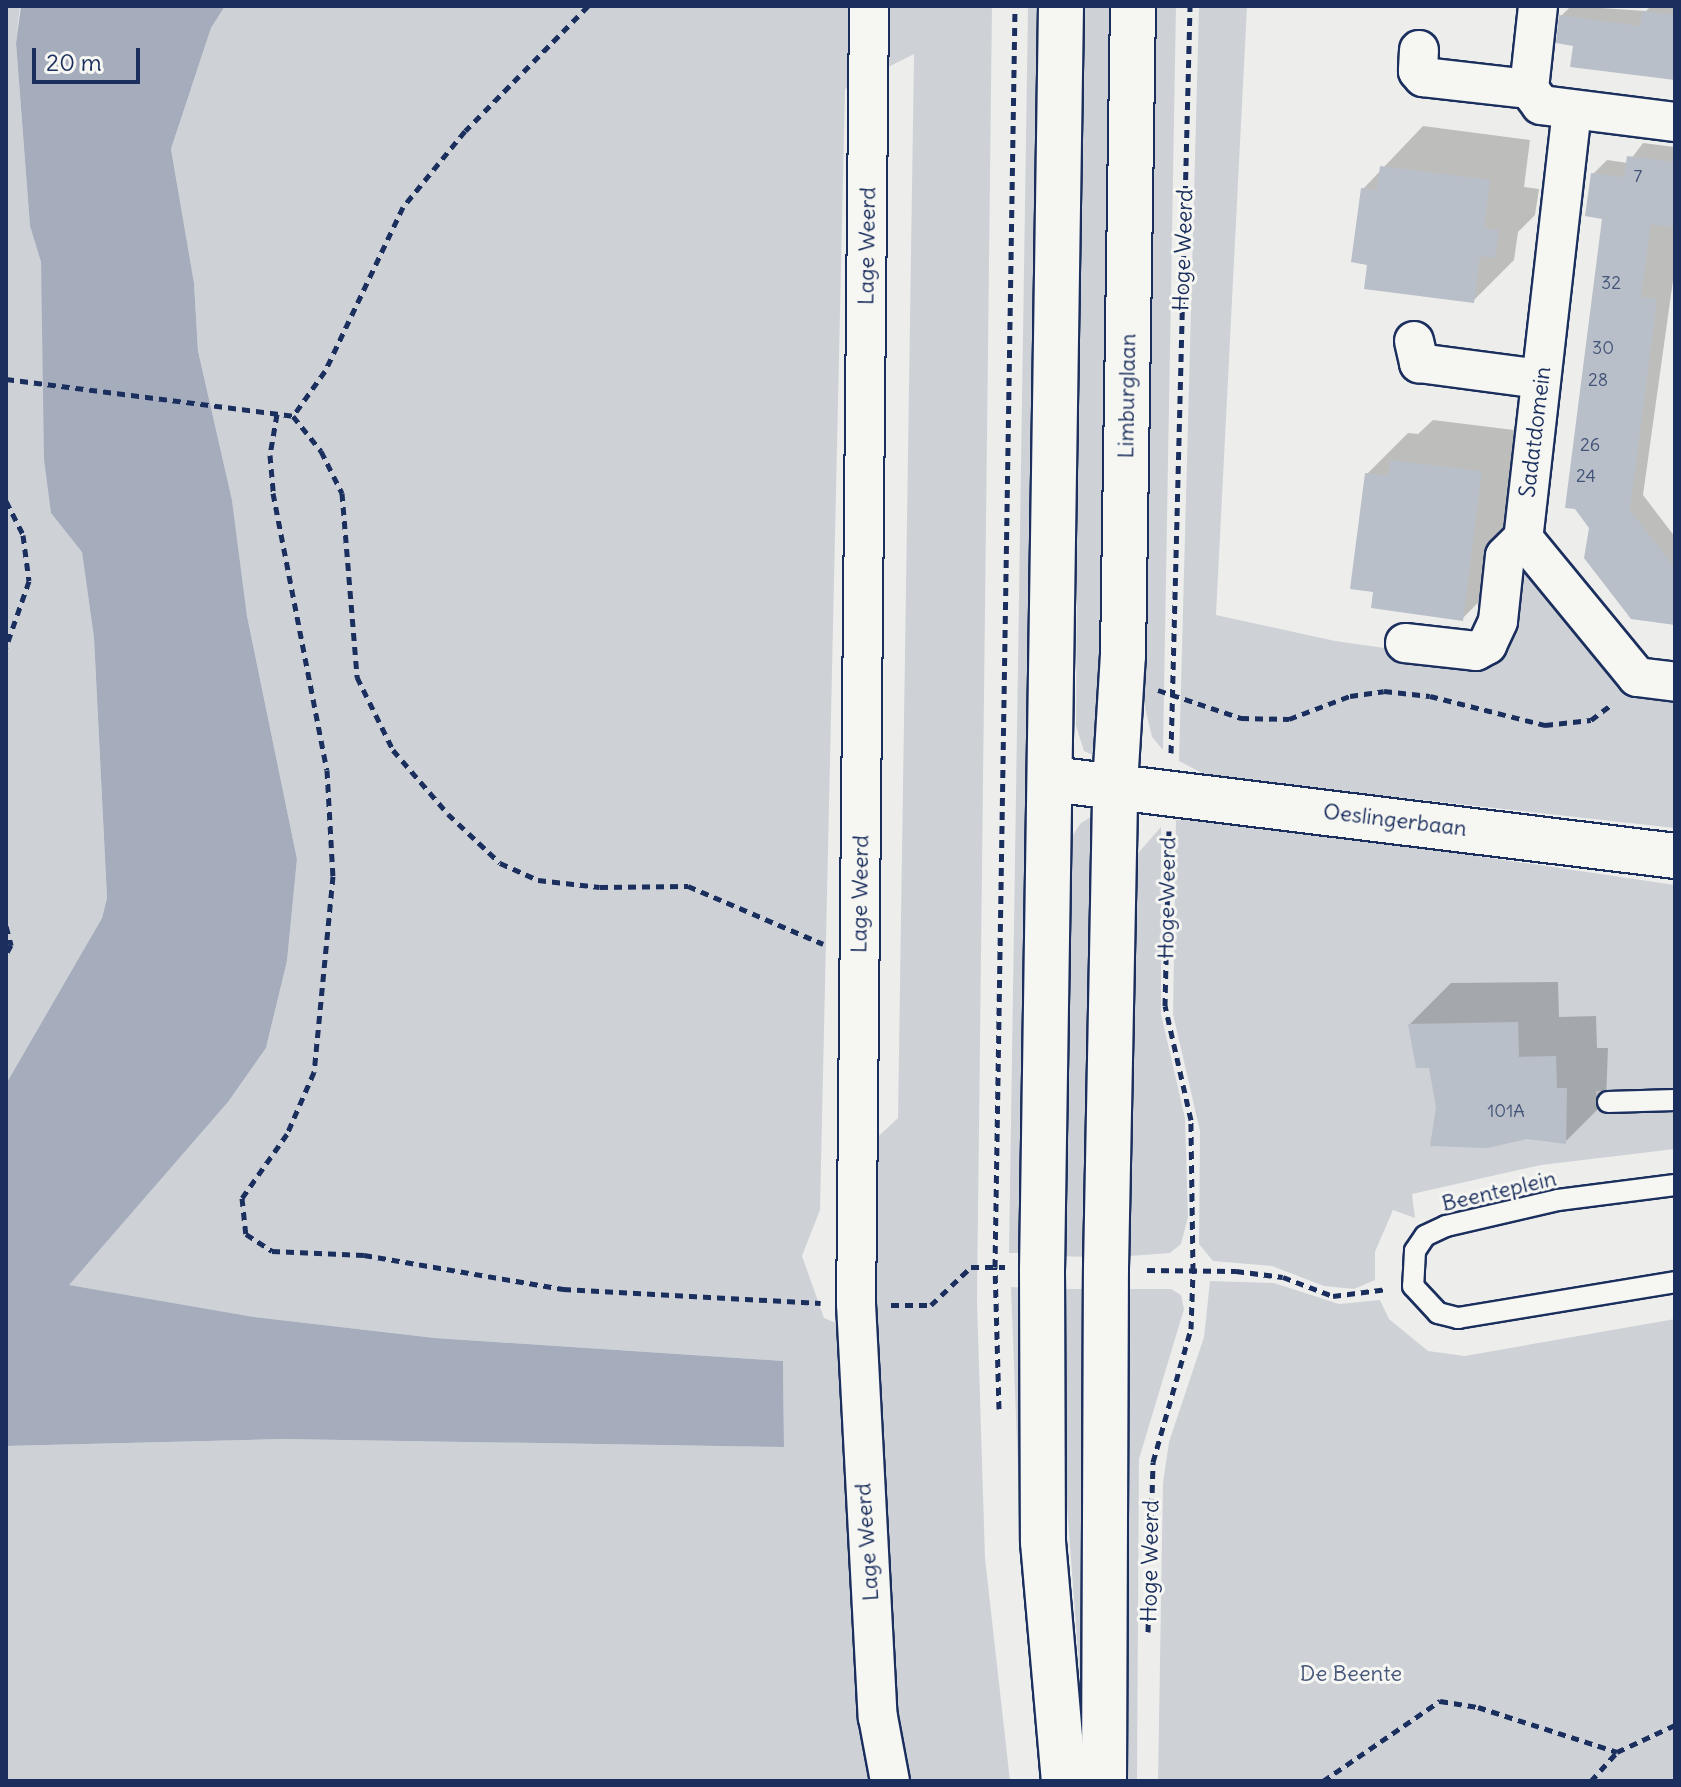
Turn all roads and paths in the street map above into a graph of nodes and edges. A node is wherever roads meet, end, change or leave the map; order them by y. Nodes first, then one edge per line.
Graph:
1 (588, 6) edge
2 (869, 6) edge
3 (1061, 6) edge
4 (1133, 6) edge
5 (1190, 6) edge
6 (1538, 6) edge
7 (1419, 50) dead end
8 (1529, 89) junction
9 (1572, 110) junction
10 (1675, 122) edge
11 (1414, 341) dead end
12 (6, 379) edge
13 (1541, 379) junction
14 (277, 414) junction
15 (293, 416) junction
16 (6, 501) edge
17 (1523, 538) junction
18 (1405, 643) dead end
19 (6, 647) edge
20 (1637, 677) junction
21 (1675, 682) edge
22 (1171, 691) junction
23 (1051, 779) junction
24 (1115, 785) junction
25 (1170, 792) junction
26 (1675, 856) edge
27 (6, 926) edge
28 (859, 949) junction
29 (6, 954) edge
30 (1675, 1100) edge
31 (1608, 1102) dead end
32 (1675, 1185) edge
33 (995, 1267) dead end
34 (1193, 1271) junction
35 (1675, 1282) edge
36 (1413, 1286) junction
37 (856, 1304) junction
38 (902, 1305) dead end
39 (1148, 1635) dead end
40 (1675, 1725) edge
41 (1617, 1752) junction
42 (890, 1781) edge
43 (1064, 1781) edge
44 (1104, 1781) edge
45 (1323, 1781) edge
46 (1591, 1781) edge

1 - 15 path
2 - 28 street, Lage Weerd
3 - 23 main road
4 - 24 main road, Limburglaan
5 - 22 path, Hoge Weerd
6 - 8 street
7 - 8 street
8 - 9 street
9 - 10 street
9 - 13 street, Sadatdomein
11 - 13 street
12 - 14 path
13 - 17 street, Sadatdomein
14 - 15 path
14 - 37 path
15 - 28 path
16 - 19 path
17 - 18 street
17 - 20 street
20 - 21 street
20 - 22 path
22 - 25 path, Hoge Weerd
23 - 24 main road, Oeslingerbaan
23 - 43 main road
24 - 25 main road, Oeslingerbaan
24 - 44 main road
25 - 26 main road, Oeslingerbaan
25 - 34 path, Hoge Weerd
27 - 29 path
28 - 37 street, Lage Weerd
30 - 31 lane
32 - 36 lane, Beenteplein
33 - 38 path
34 - 36 path
34 - 39 path, Hoge Weerd
35 - 36 lane
37 - 42 street, Lage Weerd
40 - 41 path
41 - 45 path
41 - 46 path

